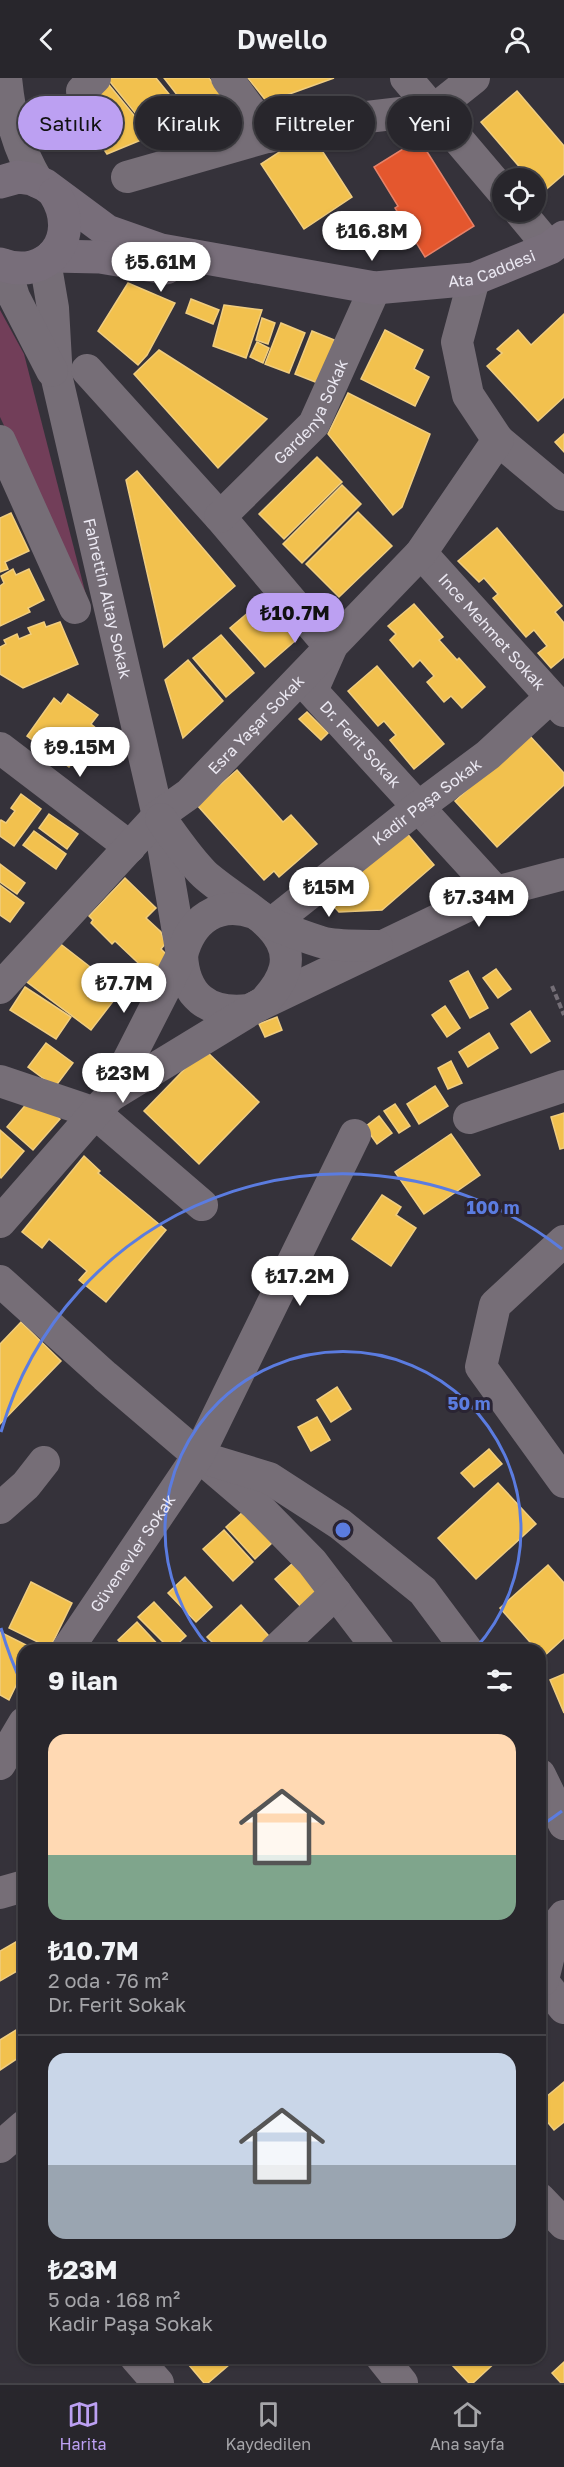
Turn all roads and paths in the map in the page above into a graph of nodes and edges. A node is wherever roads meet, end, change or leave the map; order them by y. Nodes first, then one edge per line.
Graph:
1 (6, 78) edge
2 (227, 78) edge
3 (406, 78) edge
4 (474, 78) edge
5 (423, 96) edge
6 (451, 96) edge
7 (254, 115) edge
8 (254, 141) edge
9 (468, 150) edge
10 (127, 177) dead end
11 (492, 179) edge
12 (0, 182) edge
13 (47, 188) junction
14 (532, 222) edge
15 (557, 242) edge
16 (49, 258) junction
17 (2, 265) edge
18 (270, 271) junction
19 (474, 279) junction
20 (375, 288) junction
21 (87, 370) dead end
22 (57, 379) junction
23 (498, 440) junction
24 (0, 441) edge
25 (564, 495) edge
26 (220, 517) junction
27 (421, 553) junction
28 (75, 608) dead end
29 (331, 648) junction
30 (558, 704) edge
31 (0, 748) edge
32 (417, 808) junction
33 (158, 816) junction
34 (130, 847) junction
35 (564, 874) edge
36 (496, 892) junction
37 (271, 924) junction
38 (380, 946) junction
39 (182, 955) junction
40 (552, 986) dead end
41 (0, 988) edge
42 (264, 1002) junction
43 (564, 1015) edge
44 (0, 1081) edge
45 (564, 1086) edge
46 (103, 1104) junction
47 (469, 1118) dead end
48 (355, 1135) dead end
49 (202, 1205) dead end
50 (0, 1222) edge
51 (564, 1241) edge
52 (0, 1281) edge
53 (198, 1456) junction
54 (45, 1462) dead end
55 (564, 1482) edge
56 (0, 1508) edge
57 (336, 1593) junction
58 (79, 1644) edge
59 (282, 1644) edge
60 (374, 1644) edge
61 (463, 1644) edge
62 (18, 1733) edge
63 (0, 1764) edge
64 (546, 1788) edge
65 (564, 1824) edge
66 (18, 1888) edge
67 (0, 1893) edge
68 (564, 1916) edge
69 (546, 1961) edge
70 (546, 1985) edge
71 (564, 2008) edge
72 (18, 2131) edge
73 (0, 2147) edge
74 (546, 2205) edge
75 (564, 2224) edge
76 (141, 2364) edge
77 (387, 2364) edge
78 (158, 2383) edge
79 (402, 2383) edge

1 - 13 street
2 - 7 street
3 - 5 street
4 - 6 street
8 - 10 street
9 - 11 street
12 - 13 main road
13 - 16 main road
13 - 18 main road, Ata Caddesi
14 - 15 street
15 - 19 main road, Ata Caddesi
16 - 17 main road, Ata Caddesi
16 - 18 main road, Ata Caddesi
16 - 22 street
17 - 22 street
18 - 20 main road, Ata Caddesi
19 - 20 main road, Ata Caddesi
19 - 23 street
20 - 26 street, Gardenya Sokak
21 - 26 street
22 - 33 street, Fahrettin Altay Sokak
23 - 25 street
23 - 27 street, Esra Yaşar Sokak
24 - 28 street
26 - 29 street
27 - 29 street, Esra Yaşar Sokak
27 - 30 street, Ince Mehmet Sokak
29 - 32 street, Dr. Ferit Sokak
29 - 33 street, Esra Yaşar Sokak
30 - 32 street, Kadir Paşa Sokak
31 - 34 street
32 - 36 street, Dr. Ferit Sokak
32 - 37 street, Kadir Paşa Sokak
33 - 34 street, Esra Yaşar Sokak
33 - 37 street
33 - 39 street, Fahrettin Altay Sokak
34 - 41 street, Esra Yaşar Sokak
35 - 36 street
36 - 38 street
37 - 38 street
37 - 39 street
37 - 42 street
38 - 42 street
39 - 42 street
39 - 46 street
40 - 43 path
42 - 46 street
44 - 46 street
45 - 47 street
46 - 49 street
46 - 50 street
48 - 53 street, Güvenevler Sokak
51 - 55 street
52 - 53 street
53 - 57 street
53 - 58 street, Güvenevler Sokak
53 - 61 street
54 - 56 street
57 - 59 street
57 - 60 street
62 - 63 street
64 - 65 street
66 - 67 street
68 - 69 street
70 - 71 street
72 - 73 street
74 - 75 street
76 - 78 street
77 - 79 street

